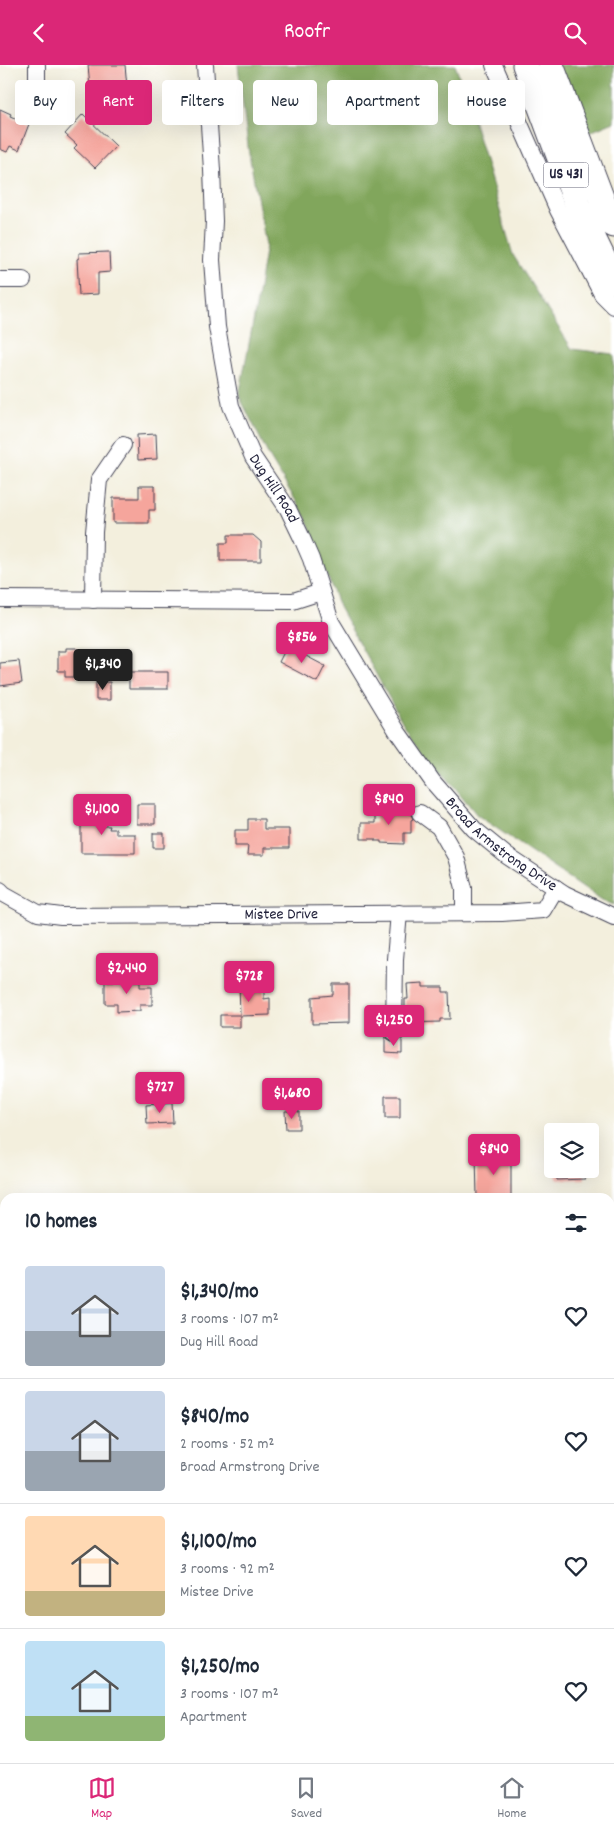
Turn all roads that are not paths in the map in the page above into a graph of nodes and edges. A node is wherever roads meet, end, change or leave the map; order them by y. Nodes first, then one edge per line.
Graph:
1 (205, 65) edge
2 (215, 65) edge
3 (494, 65) edge
4 (525, 65) edge
5 (551, 65) edge
6 (210, 145) junction
7 (614, 225) edge
8 (0, 280) edge
9 (23, 280) dead end
10 (614, 281) edge
11 (614, 306) edge
12 (123, 445) dead end
13 (321, 592) junction
14 (0, 599) edge
15 (93, 600) junction
16 (420, 813) dead end
17 (556, 888) junction
18 (0, 890) edge
19 (399, 913) junction
20 (464, 913) junction
21 (614, 917) edge
22 (394, 1032) dead end

1 - 6 street, Dug Hill Road
2 - 6 street
3 - 11 street
4 - 10 highway, US 431
5 - 7 highway, US 431
6 - 13 street, Dug Hill Road
8 - 9 street
12 - 15 street
13 - 15 street
13 - 17 street, Broad Armstrong Drive
14 - 15 street
16 - 20 street
17 - 20 street, Mistee Drive
17 - 21 street, Broad Armstrong Drive
18 - 19 street, Mistee Drive
19 - 20 street, Mistee Drive
19 - 22 street

